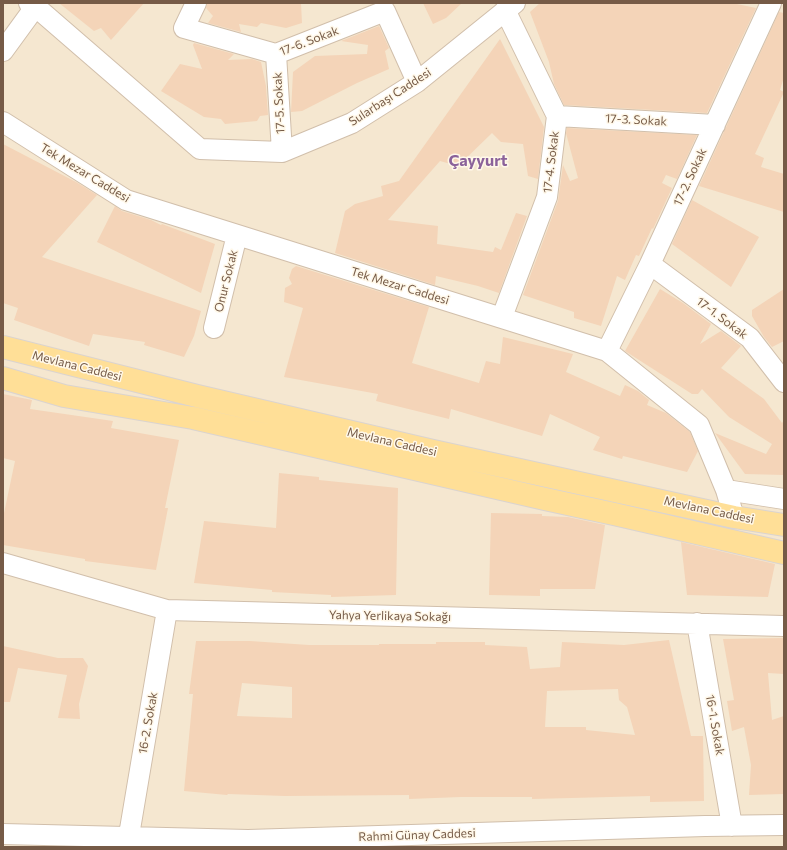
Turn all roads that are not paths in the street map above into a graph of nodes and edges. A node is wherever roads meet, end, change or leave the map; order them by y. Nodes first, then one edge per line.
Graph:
1 (196, 3) edge
2 (772, 3) edge
3 (34, 4) edge
4 (510, 7) edge
5 (3, 51) edge
6 (276, 54) junction
7 (417, 82) junction
8 (557, 116) junction
9 (3, 122) edge
10 (715, 124) junction
11 (282, 152) junction
12 (237, 234) junction
13 (650, 264) junction
14 (502, 317) junction
15 (214, 328) dead end
16 (3, 347) edge
17 (607, 351) junction
18 (3, 378) edge
19 (784, 382) edge
20 (726, 490) junction
21 (784, 498) edge
22 (734, 516) junction
23 (784, 525) edge
24 (784, 553) edge
25 (3, 563) edge
26 (167, 610) junction
27 (697, 623) junction
28 (784, 626) edge
29 (784, 825) edge
30 (732, 826) junction
31 (3, 834) edge
32 (128, 842) edge

1 - 6 street, 17-6. Sokak
2 - 10 street, 17-2. Sokak
3 - 5 street
3 - 11 street, Sularbaşı Caddesi
4 - 7 street, Sularbaşı Caddesi
4 - 8 street, 17-4. Sokak
6 - 7 street, 17-6. Sokak
6 - 11 street, 17-5. Sokak
7 - 11 street, Sularbaşı Caddesi
8 - 10 street, 17-3. Sokak
8 - 14 street, 17-4. Sokak
9 - 12 street, Tek Mezar Caddesi
10 - 13 street, 17-2. Sokak
12 - 14 street, Tek Mezar Caddesi
12 - 15 street, Onur Sokak
13 - 17 street, 17-2. Sokak
13 - 19 street, 17-1. Sokak
14 - 17 street, Tek Mezar Caddesi
16 - 22 main road, Mevlana Caddesi
17 - 20 street, Tek Mezar Caddesi
18 - 24 main road, Mevlana Caddesi
20 - 21 street
20 - 22 street, Tek Mezar Caddesi
22 - 23 main road, Mevlana Caddesi
25 - 26 street, Yahya Yerlikaya Sokağı
26 - 27 street, Yahya Yerlikaya Sokağı
26 - 32 street, 16-2. Sokak
27 - 28 street, Yahya Yerlikaya Sokağı
27 - 30 street, 16-1. Sokak
29 - 30 street, Rahmi Günay Caddesi
30 - 32 street, Rahmi Günay Caddesi
31 - 32 street, Rahmi Günay Caddesi

